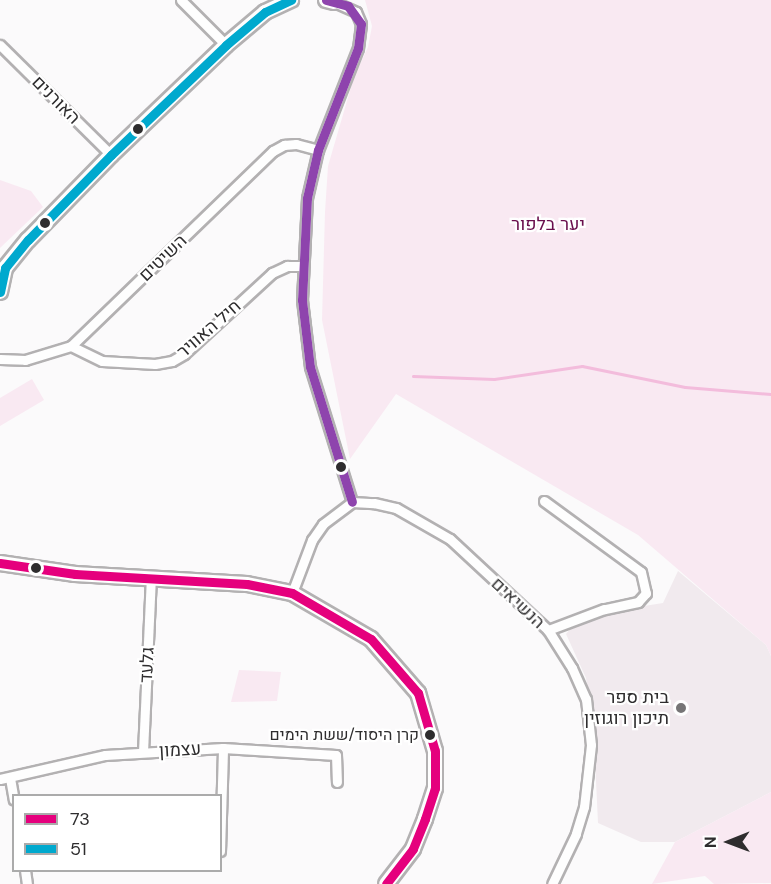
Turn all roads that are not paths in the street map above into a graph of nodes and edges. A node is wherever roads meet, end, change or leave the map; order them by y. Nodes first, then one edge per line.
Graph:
1 (181, 0) edge
2 (291, 0) edge
3 (330, 1) edge
4 (0, 45) edge
5 (226, 45) junction
6 (318, 150) junction
7 (111, 155) junction
8 (3, 265) edge
9 (303, 266) junction
10 (0, 292) edge
11 (71, 346) junction
12 (0, 359) edge
13 (543, 501) dead end
14 (352, 502) junction
15 (0, 563) edge
16 (152, 578) junction
17 (292, 593) junction
18 (548, 630) junction
19 (224, 748) junction
20 (143, 752) junction
21 (5, 778) edge
22 (337, 782) dead end
23 (12, 795) edge
24 (222, 800) edge
25 (386, 884) edge
26 (552, 884) edge

1 - 5 street
2 - 5 street
3 - 6 street
4 - 7 street, האורנים
5 - 7 street
6 - 9 street
6 - 11 street, השיטים
7 - 8 street
8 - 10 street
9 - 11 street, חיל האוויר
9 - 14 street
11 - 12 street, השיטים
13 - 18 street
14 - 17 street
14 - 18 street, הנשיאים
15 - 16 street
16 - 17 street
16 - 20 street, גלעד
17 - 25 street
18 - 26 street, הנשיאים
19 - 20 street, עצמון
19 - 22 street, עצמון
19 - 24 street
20 - 21 street, עצמון
21 - 23 street

